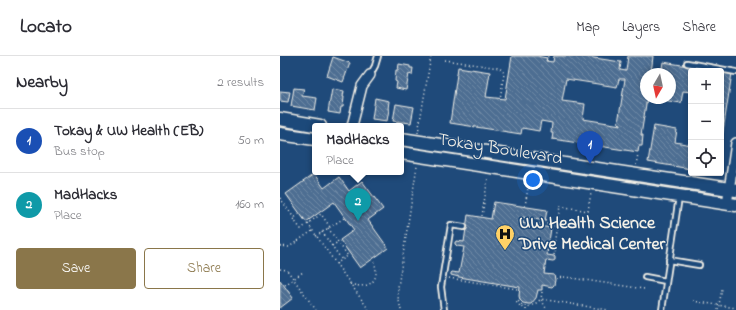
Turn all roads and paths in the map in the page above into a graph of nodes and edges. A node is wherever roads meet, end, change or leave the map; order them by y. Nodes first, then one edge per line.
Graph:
1 (378, 56) edge
2 (431, 56) edge
3 (545, 56) edge
4 (548, 57) edge
5 (445, 60) dead end
6 (547, 61) dead end
7 (687, 63) dead end
8 (475, 65) junction
9 (475, 70) dead end
10 (736, 72) edge
11 (370, 75) joint
12 (500, 99) dead end
13 (280, 120) edge
14 (353, 123) edge
15 (312, 125) edge
16 (280, 134) edge
17 (418, 135) dead end
18 (312, 139) edge
19 (404, 139) edge
20 (736, 143) edge
21 (404, 153) edge
22 (638, 154) dead end
23 (417, 162) dead end
24 (635, 169) dead end
25 (489, 173) dead end
26 (530, 180) dead end
27 (592, 190) dead end
28 (732, 190) edge
29 (679, 196) junction
30 (280, 198) edge
31 (731, 204) edge
32 (525, 206) dead end
33 (299, 214) dead end
34 (482, 216) dead end
35 (294, 218) junction
36 (344, 218) dead end
37 (523, 221) dead end
38 (308, 224) junction
39 (557, 226) junction
40 (329, 227) junction
41 (464, 228) dead end
42 (312, 231) junction
43 (322, 232) junction
44 (316, 236) junction
45 (338, 242) junction
46 (280, 246) edge
47 (332, 246) junction
48 (554, 255) dead end
49 (342, 260) junction
50 (669, 260) junction
51 (374, 262) dead end
52 (336, 264) junction
53 (699, 265) dead end
54 (280, 269) edge
55 (303, 272) dead end
56 (443, 277) junction
57 (645, 277) dead end
58 (556, 278) dead end
59 (294, 279) junction
60 (666, 281) junction
61 (285, 284) dead end
62 (350, 284) junction
63 (517, 289) dead end
64 (644, 289) dead end
65 (722, 289) dead end
66 (542, 292) dead end
67 (541, 299) junction
68 (693, 301) dead end
69 (719, 306) junction
70 (736, 308) edge
71 (316, 310) edge
72 (369, 310) edge
73 (401, 310) edge
74 (444, 310) edge
75 (526, 310) edge
76 (547, 310) edge
77 (608, 310) edge
78 (662, 310) edge
79 (718, 310) edge

1 - 11 lane
2 - 17 path
3 - 4 path
4 - 6 path
5 - 8 path
7 - 10 lane
8 - 9 path
8 - 12 path
11 - 14 street
13 - 15 street
16 - 18 street
19 - 28 street, Tokay Boulevard
20 - 28 street
21 - 29 street, Tokay Boulevard
22 - 24 path
23 - 73 path
25 - 34 path
26 - 32 path
27 - 39 path
28 - 31 street
29 - 31 street, Tokay Boulevard
29 - 50 lane
30 - 35 path
33 - 35 path
35 - 38 path
36 - 40 path
37 - 39 path
38 - 40 path
38 - 42 path
39 - 48 path
40 - 43 path
40 - 45 path
41 - 56 lane
42 - 44 path
42 - 46 path
43 - 44 path
43 - 47 path
44 - 52 path
45 - 47 path
45 - 49 path
47 - 49 path
49 - 52 path
50 - 53 lane
50 - 60 lane
51 - 62 path
52 - 62 path
54 - 59 path
55 - 59 path
56 - 63 path
56 - 74 lane
57 - 60 lane
58 - 64 path
59 - 61 path
59 - 71 path
60 - 78 lane
62 - 72 path
65 - 69 path
66 - 67 path
67 - 75 path
67 - 76 path
67 - 77 path
68 - 69 path
69 - 70 path
69 - 79 path

